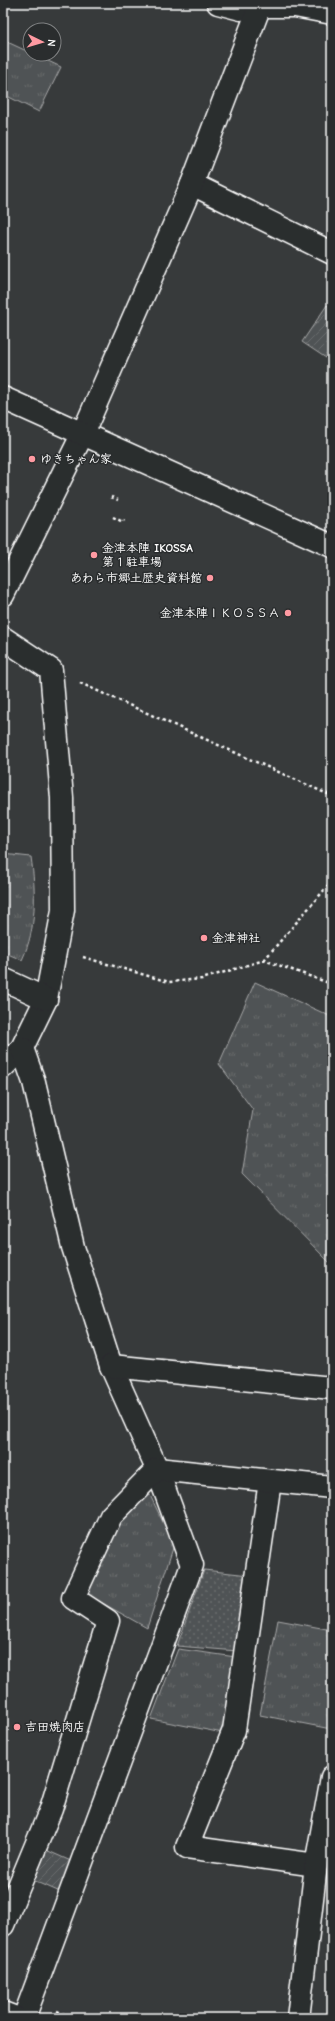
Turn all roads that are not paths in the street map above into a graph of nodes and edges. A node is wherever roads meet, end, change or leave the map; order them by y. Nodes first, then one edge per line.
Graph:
1 (218, 3) edge
2 (260, 5) edge
3 (332, 13) edge
4 (192, 184) junction
5 (332, 253) edge
6 (3, 398) edge
7 (83, 433) junction
8 (332, 546) edge
9 (3, 595) edge
10 (3, 638) edge
11 (3, 979) edge
12 (46, 999) junction
13 (22, 1048) junction
14 (3, 1067) edge
15 (111, 1366) junction
16 (332, 1388) edge
17 (157, 1469) junction
18 (270, 1481) junction
19 (332, 1487) edge
20 (332, 1777) edge
21 (316, 1865) junction
22 (3, 1925) edge
23 (3, 2012) edge
24 (16, 2018) edge
25 (24, 2018) edge
26 (298, 2018) edge

1 - 2 street
2 - 3 street
2 - 4 street
4 - 5 street
4 - 7 street
6 - 7 street
7 - 8 street
7 - 9 street
10 - 12 street
11 - 12 street
12 - 13 street
13 - 14 street
13 - 15 street
15 - 16 street
15 - 17 street
17 - 18 street
17 - 22 street
17 - 25 street
18 - 19 street
18 - 21 street
20 - 21 street
21 - 26 street
23 - 24 street

